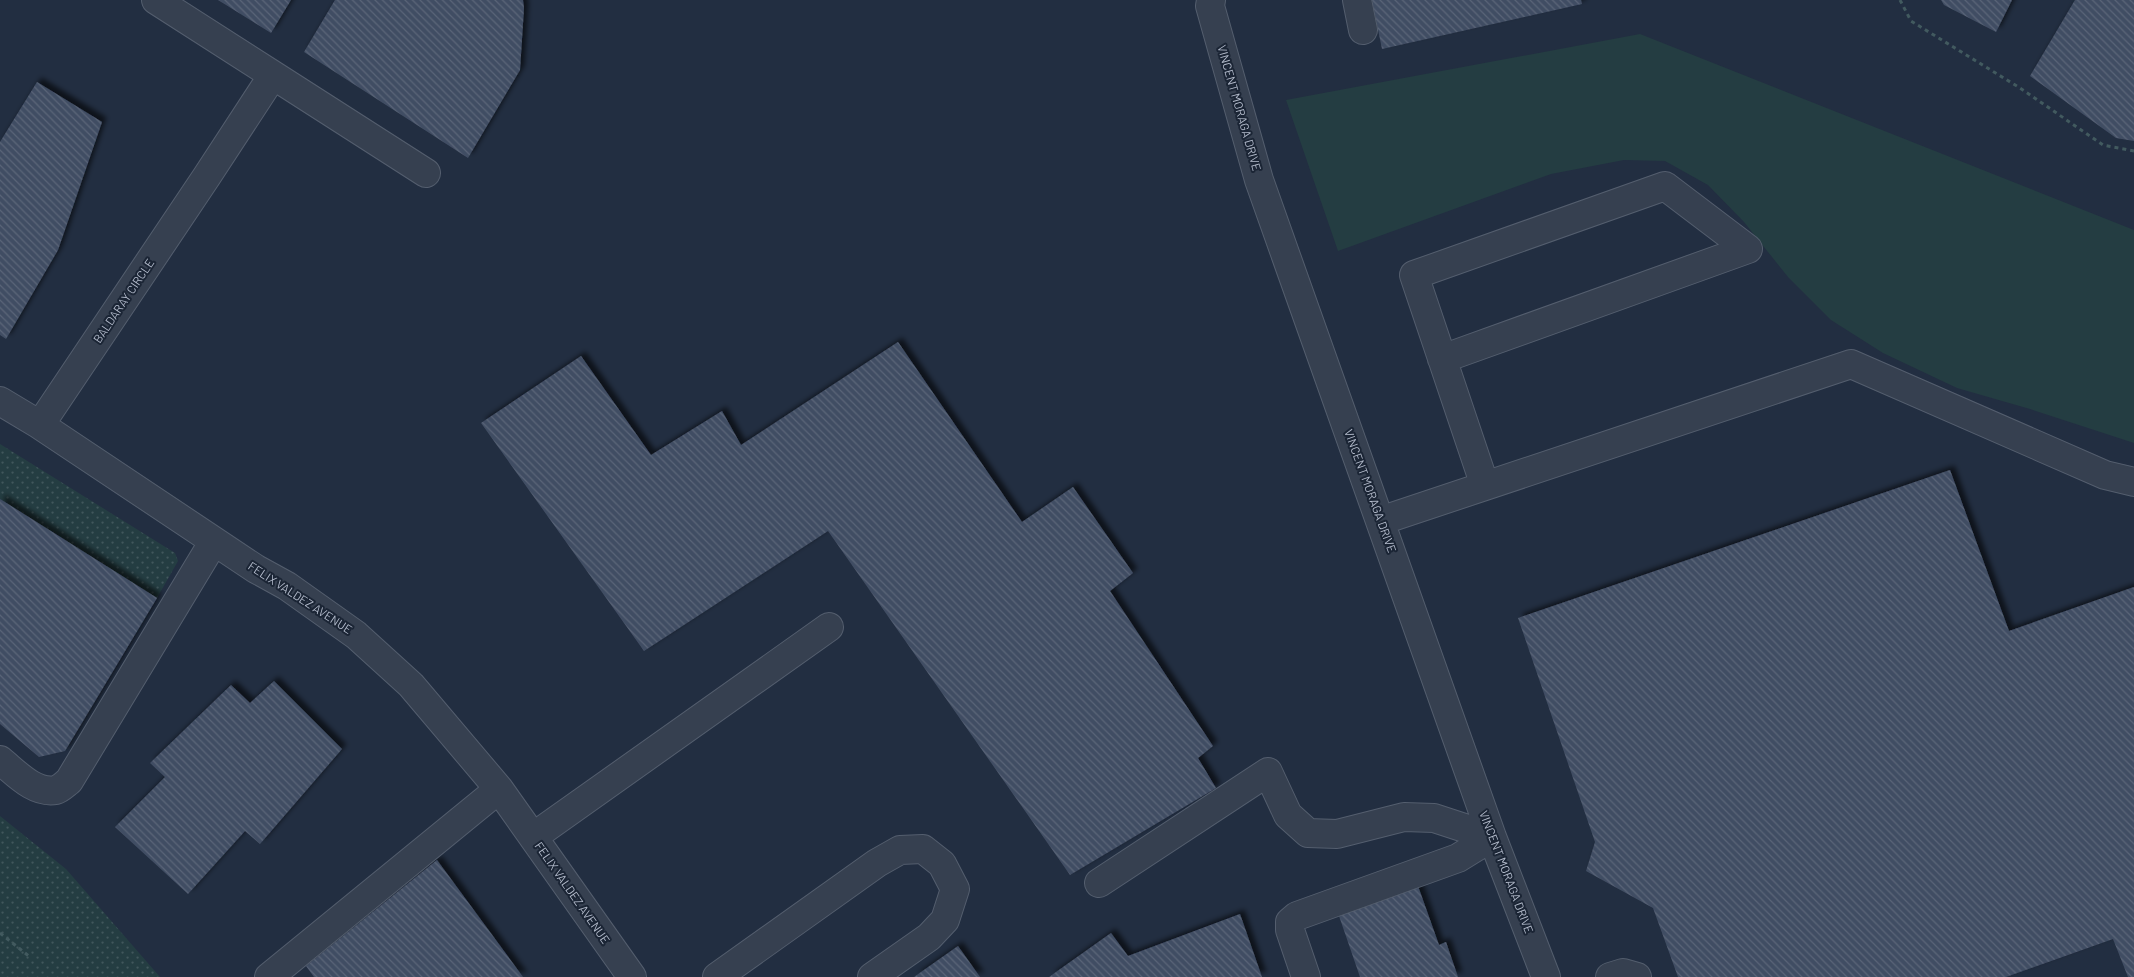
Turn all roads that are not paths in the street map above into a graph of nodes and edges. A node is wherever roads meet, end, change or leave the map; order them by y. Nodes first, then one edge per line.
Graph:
1 (156, 0) edge
2 (1357, 0) edge
3 (1210, 2) edge
4 (1363, 30) dead end
5 (273, 75) junction
6 (426, 173) dead end
7 (1442, 359) junction
8 (0, 401) edge
9 (40, 425) junction
10 (2134, 482) edge
11 (1485, 486) junction
12 (1380, 521) junction
13 (214, 541) junction
14 (829, 627) dead end
15 (0, 760) edge
16 (499, 789) junction
17 (532, 837) junction
18 (1492, 837) junction
19 (1099, 883) dead end
20 (623, 974) edge
21 (269, 977) edge
22 (717, 977) edge
23 (872, 977) edge
24 (1306, 977) edge
25 (1546, 977) edge
26 (1610, 977) edge
27 (1637, 977) edge

1 - 5 street
2 - 4 street
3 - 12 street, VINCENT MORAGA DRIVE
5 - 6 street
5 - 9 street, BALDARAY CIRCLE
7 - 7 street
7 - 11 street
8 - 9 street, FELIX VALDEZ AVENUE
9 - 13 street, FELIX VALDEZ AVENUE
10 - 11 street
11 - 12 street
12 - 18 street, VINCENT MORAGA DRIVE
13 - 15 street
13 - 16 street, FELIX VALDEZ AVENUE
14 - 17 street
16 - 17 street, FELIX VALDEZ AVENUE
16 - 21 street
17 - 20 street, FELIX VALDEZ AVENUE
18 - 19 street
18 - 24 street
18 - 25 street, VINCENT MORAGA DRIVE
22 - 23 street
26 - 27 street

